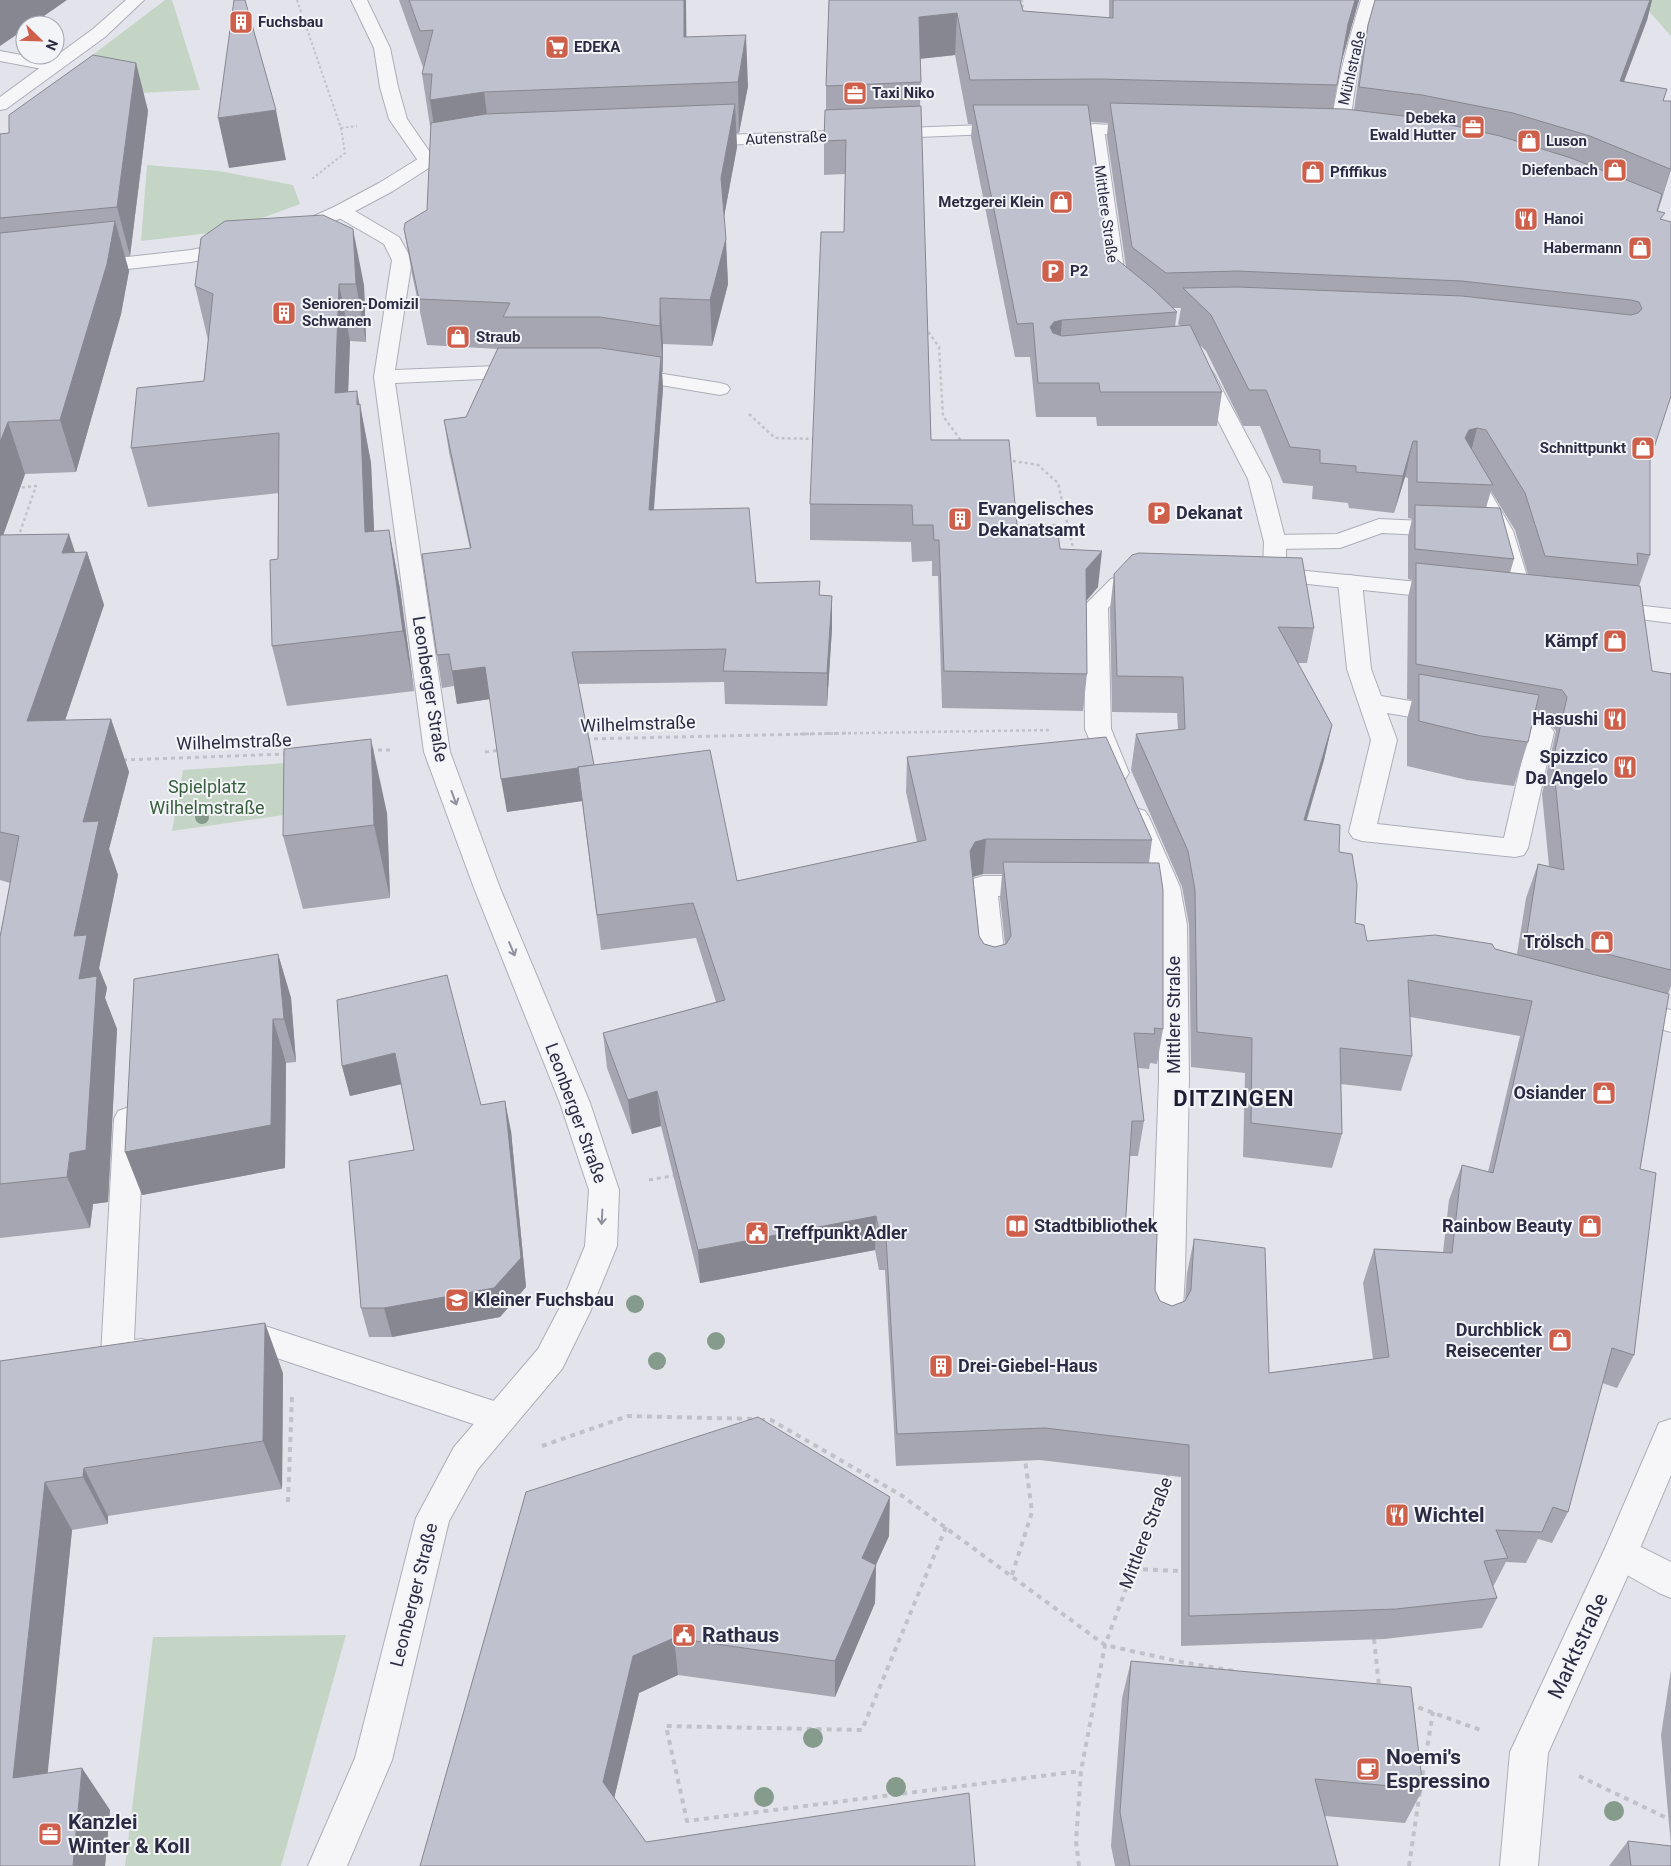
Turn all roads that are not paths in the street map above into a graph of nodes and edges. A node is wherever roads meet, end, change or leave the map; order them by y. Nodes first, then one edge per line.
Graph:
1 (136, 0) edge
2 (359, 0) edge
3 (1369, 0) edge
4 (0, 56) edge
5 (53, 66) junction
6 (0, 105) edge
7 (1022, 129) edge
8 (1041, 129) edge
9 (1095, 129) junction
10 (1159, 130) edge
11 (1320, 136) edge
12 (1338, 136) junction
13 (1357, 138) edge
14 (679, 142) edge
15 (482, 152) edge
16 (426, 161) junction
17 (341, 211) junction
18 (73, 269) edge
19 (1140, 304) edge
20 (1194, 352) edge
21 (604, 370) edge
22 (546, 371) edge
23 (384, 377) junction
24 (720, 389) road end
25 (1468, 473) edge
26 (1502, 531) junction
27 (1275, 542) junction
28 (1161, 572) edge
29 (1246, 573) edge
30 (1274, 574) junction
31 (1350, 582) junction
32 (1470, 594) edge
33 (1496, 596) edge
34 (1586, 606) edge
35 (1671, 616) edge
36 (1371, 702) junction
37 (1060, 886) edge
38 (1138, 886) edge
39 (1167, 887) junction
40 (992, 970) edge
41 (1606, 1004) edge
42 (1671, 1021) edge
43 (130, 1090) edge
44 (1166, 1323) edge
45 (206, 1346) edge
46 (166, 1350) edge
47 (500, 1418) junction
48 (1671, 1434) edge
49 (1621, 1553) junction
50 (1671, 1581) edge
51 (327, 1866) edge
52 (1519, 1866) edge

1 - 5 street
2 - 16 street
3 - 12 street, Mühlstraße
4 - 5 street
5 - 6 street
7 - 14 street, Autenstraße
8 - 9 street
9 - 10 street
9 - 19 street, Mittlere Straße
11 - 12 street
12 - 13 street
15 - 16 street
16 - 17 street
17 - 18 street
17 - 23 street, Leonberger Straße
20 - 27 street
21 - 24 street
22 - 23 street
23 -> 47 street, Leonberger Straße
25 - 26 street
26 - 27 street
26 - 33 street
27 - 30 street
28 - 39 street, Mittlere Straße
29 - 30 street
30 - 31 street
31 - 32 street
31 - 36 street
34 - 35 street
36 - 36 street
37 - 40 street
38 - 39 street
39 - 44 street, Mittlere Straße
41 - 42 street
43 - 46 street
45 - 47 street
47 - 51 street, Leonberger Straße
48 - 49 street, Marktstraße
49 - 50 street
49 - 52 street, Marktstraße

